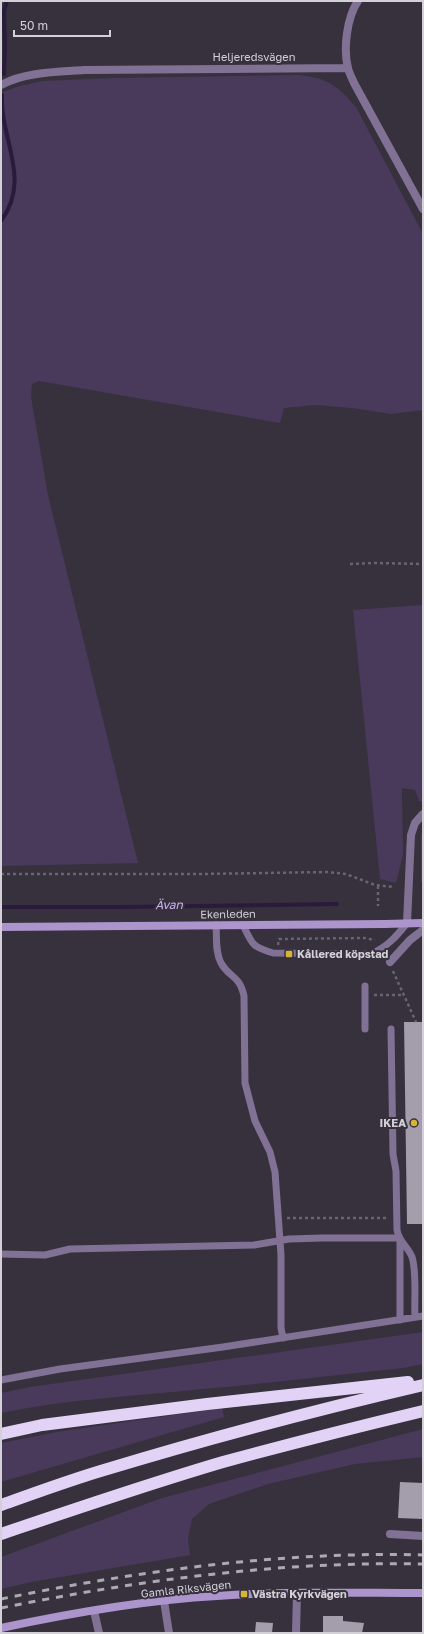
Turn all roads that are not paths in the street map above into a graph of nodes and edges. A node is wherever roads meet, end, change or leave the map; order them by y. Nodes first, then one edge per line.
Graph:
1 (358, 1) edge
2 (348, 68) junction
3 (1, 85) edge
4 (423, 209) edge
5 (423, 814) edge
6 (407, 923) junction
7 (423, 923) edge
8 (216, 925) junction
9 (243, 925) junction
10 (1, 927) edge
11 (423, 930) edge
12 (390, 962) road end
13 (365, 986) dead end
14 (365, 1029) dead end
15 (391, 1029) dead end
16 (399, 1239) junction
17 (280, 1240) junction
18 (1, 1254) edge
19 (423, 1316) edge
20 (415, 1318) junction
21 (400, 1320) junction
22 (283, 1338) junction
23 (1, 1380) edge
24 (423, 1380) edge
25 (423, 1385) edge
26 (423, 1411) edge
27 (1, 1434) edge
28 (1, 1505) edge
29 (1, 1534) edge
30 (390, 1534) dead end
31 (423, 1536) edge
32 (423, 1592) edge
33 (297, 1593) junction
34 (164, 1601) junction
35 (94, 1611) junction
36 (1, 1628) edge
37 (98, 1633) edge
38 (169, 1633) edge
39 (296, 1633) edge

1 - 2 street
2 - 3 street, Heljeredsvägen
2 - 4 street
5 - 6 street
6 - 7 street, Ekenleden
6 - 9 street, Ekenleden
6 - 9 lane
8 - 9 street, Ekenleden
8 - 10 street, Ekenleden
8 - 17 lane
11 - 12 street
13 - 14 lane
15 - 16 lane
16 - 17 lane
16 - 20 lane
16 - 21 lane
17 - 18 lane
17 - 22 lane
19 - 20 lane
20 - 21 lane
21 - 22 lane
22 - 23 lane
24 - 27 highway
25 - 28 highway
26 - 29 highway
30 - 31 street
32 - 33 street, Gamla Riksvägen
33 - 34 street, Gamla Riksvägen
33 - 39 street
34 - 35 street, Gamla Riksvägen
34 - 38 street
35 - 36 street, Gamla Riksvägen
35 - 37 street

